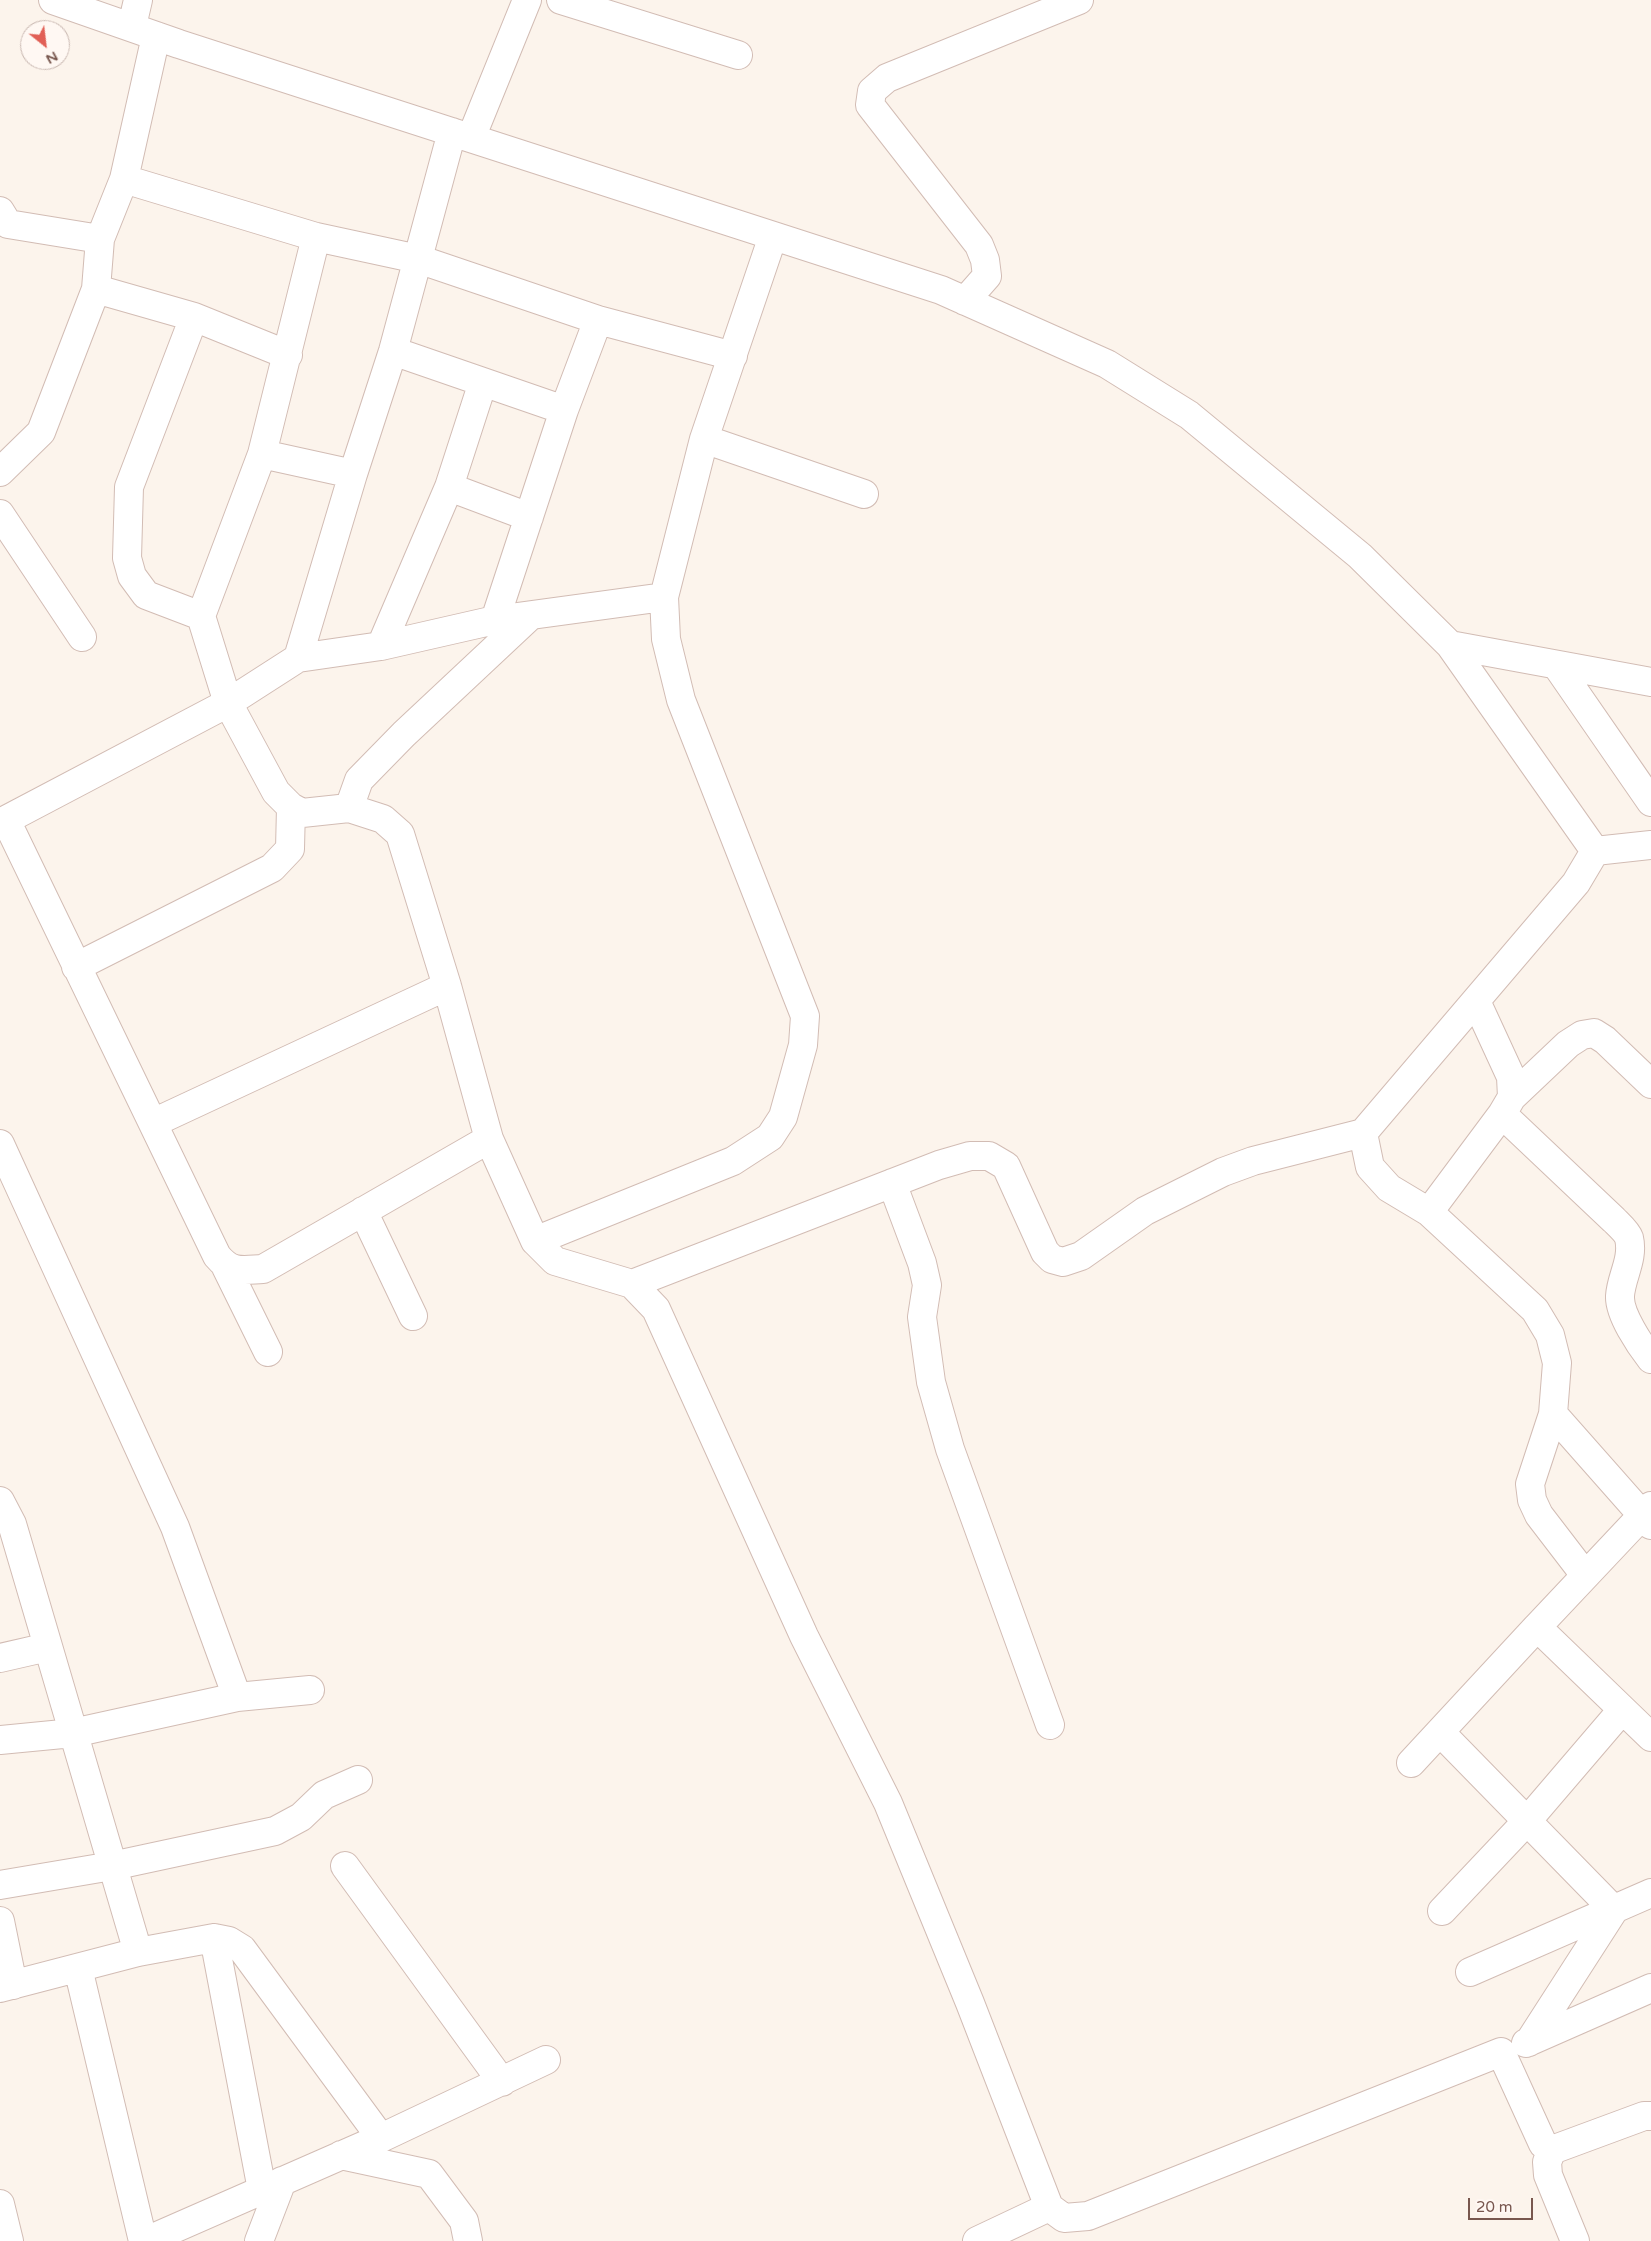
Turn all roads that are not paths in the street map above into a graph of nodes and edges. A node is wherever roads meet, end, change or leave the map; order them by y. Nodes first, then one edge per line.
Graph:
1 (53, 0) edge
2 (138, 0) edge
3 (527, 0) edge
4 (561, 0) edge
5 (1079, 0) edge
6 (144, 31) junction
7 (738, 54) dead end
8 (462, 135) junction
9 (124, 179) junction
10 (3, 225) edge
11 (316, 236) junction
12 (773, 236) junction
13 (100, 239) junction
14 (418, 259) junction
15 (96, 289) junction
16 (966, 301) junction
17 (194, 317) junction
18 (598, 320) junction
19 (393, 351) junction
20 (288, 355) junction
21 (732, 356) junction
22 (483, 382) junction
23 (564, 410) junction
24 (704, 439) junction
25 (262, 454) junction
26 (0, 472) edge
27 (353, 474) junction
28 (449, 487) junction
29 (864, 494) dead end
30 (0, 514) edge
31 (529, 517) junction
32 (664, 597) junction
33 (201, 616) junction
34 (530, 616) junction
35 (495, 620) junction
36 (82, 637) dead end
37 (1450, 645) junction
38 (381, 646) junction
39 (298, 658) junction
40 (1557, 666) junction
41 (1651, 682) edge
42 (228, 703) junction
43 (1651, 802) edge
44 (290, 807) junction
45 (349, 808) junction
46 (3, 821) edge
47 (1651, 846) edge
48 (1595, 851) junction
49 (76, 967) junction
50 (447, 986) junction
51 (1476, 1001) junction
52 (1651, 1084) edge
53 (1507, 1106) junction
54 (153, 1123) junction
55 (1363, 1133) junction
56 (489, 1139) junction
57 (0, 1144) edge
58 (892, 1184) junction
59 (363, 1211) junction
60 (1429, 1212) junction
61 (535, 1241) junction
62 (226, 1267) junction
63 (632, 1284) junction
64 (413, 1316) dead end
65 (268, 1352) dead end
66 (1651, 1359) edge
67 (1553, 1414) junction
68 (0, 1500) edge
69 (1648, 1516) edge
70 (1585, 1575) junction
71 (1537, 1627) junction
72 (48, 1647) junction
73 (0, 1658) edge
74 (310, 1690) dead end
75 (237, 1697) junction
76 (1622, 1710) junction
77 (1050, 1725) dead end
78 (1440, 1732) junction
79 (73, 1733) junction
80 (1651, 1736) edge
81 (0, 1740) edge
82 (1411, 1763) dead end
83 (358, 1780) dead end
84 (1527, 1821) junction
85 (112, 1866) junction
86 (345, 1866) dead end
87 (0, 1885) edge
88 (1651, 1893) edge
89 (1614, 1910) junction
90 (1442, 1912) dead end
91 (0, 1921) edge
92 (214, 1938) junction
93 (138, 1952) junction
94 (78, 1968) junction
95 (1470, 1972) dead end
96 (6, 1987) edge
97 (1651, 1988) edge
98 (1529, 2042) junction
99 (1501, 2052) junction
100 (546, 2060) dead end
101 (502, 2082) junction
102 (1651, 2116) edge
103 (381, 2138) junction
104 (1552, 2150) junction
105 (342, 2155) junction
106 (272, 2186) junction
107 (0, 2204) edge
108 (1049, 2207) junction
109 (9, 2241) edge
110 (144, 2241) edge
111 (259, 2241) edge
112 (468, 2241) edge
113 (977, 2241) edge
114 (1576, 2241) edge

1 - 6 street
2 - 6 street
3 - 8 street
4 - 7 street
5 - 16 street
6 - 8 street
6 - 9 street
8 - 12 street
8 - 14 street
9 - 11 street
9 - 13 street
10 - 13 street
11 - 14 street
11 - 20 street
12 - 16 street
12 - 21 street
13 - 15 street
14 - 18 street
14 - 19 street
15 - 17 street
15 - 26 street
16 - 37 street
17 - 20 street
17 - 33 street
18 - 21 street
18 - 23 street
19 - 22 street
19 - 27 street
20 - 25 street
21 - 24 street
22 - 23 street
22 - 28 street
23 - 31 street
24 - 29 street
24 - 32 street
25 - 27 street
25 - 33 street
27 - 39 street
28 - 31 street
28 - 38 street
30 - 36 street
31 - 35 street
32 - 34 street
32 - 61 street
33 - 42 street
34 - 35 street
34 - 45 street
35 - 38 street
37 - 40 street
37 - 48 street
38 - 39 street
39 - 42 street
40 - 41 street
40 - 43 street
42 - 44 street
42 - 46 street
44 - 45 street
44 - 49 street
45 - 50 street
46 - 49 street
47 - 48 street
48 - 51 street
49 - 54 street
50 - 54 street
50 - 56 street
51 - 53 street
51 - 55 street
52 - 53 street
53 - 60 street
53 - 66 street
54 - 62 street
55 - 58 street
55 - 60 street
56 - 59 street
56 - 61 street
57 - 75 street
58 - 63 street
58 - 77 street
59 - 62 street
59 - 64 street
60 - 67 street
61 - 63 street
62 - 65 street
63 - 108 street
67 - 69 street
67 - 70 street
68 - 72 street
69 - 70 street
70 - 71 street
71 - 76 street
71 - 78 street
72 - 73 street
72 - 79 street
74 - 75 street
75 - 79 street
76 - 80 street
76 - 84 street
78 - 82 street
78 - 84 street
79 - 81 street
79 - 85 street
83 - 85 street
84 - 89 street
84 - 90 street
85 - 87 street
85 - 93 street
86 - 101 street
88 - 89 street
89 - 95 street
89 - 98 street
91 - 96 street
92 - 93 street
92 - 103 street
92 - 106 street
93 - 94 street
94 - 96 street
94 - 110 street
97 - 98 street
98 - 99 street
99 - 104 street
99 - 108 street
100 - 101 street
101 - 103 street
102 - 104 street
103 - 105 street
104 - 114 street
105 - 106 street
105 - 112 street
106 - 110 street
106 - 111 street
107 - 109 street
108 - 113 street

